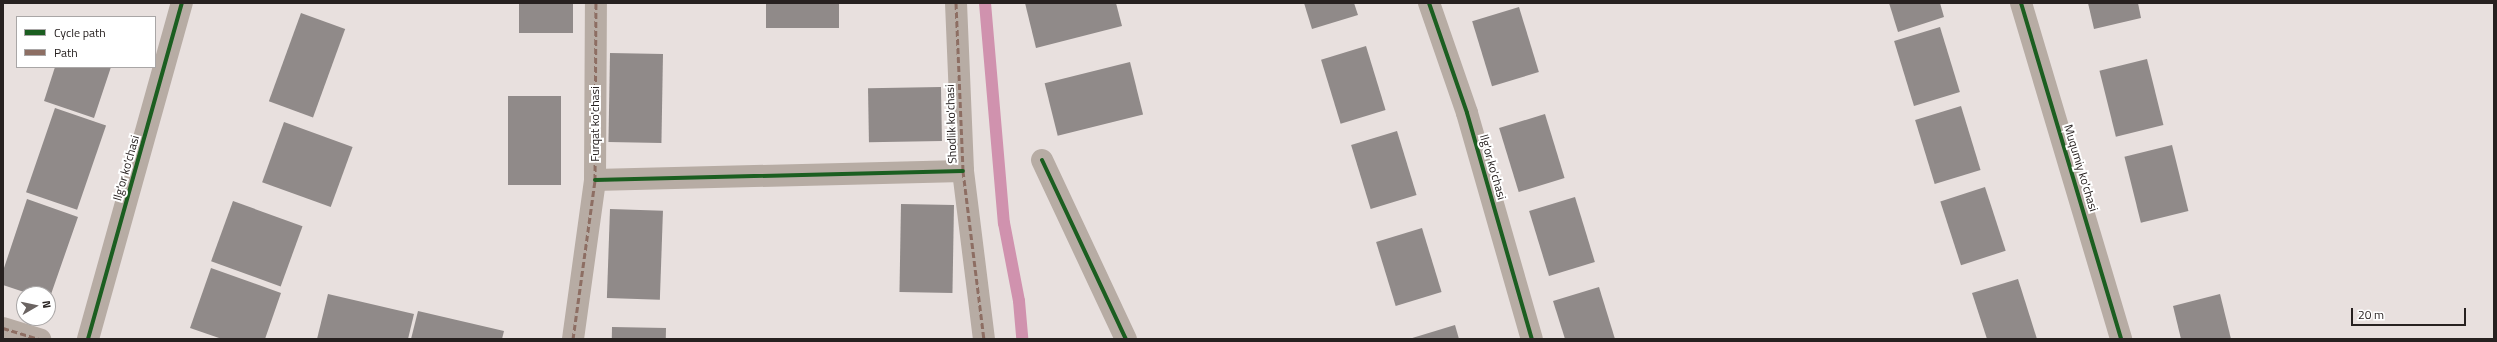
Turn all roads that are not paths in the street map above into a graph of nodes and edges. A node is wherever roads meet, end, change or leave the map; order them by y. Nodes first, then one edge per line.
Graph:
1 (182, 3) edge
2 (596, 3) edge
3 (956, 3) edge
4 (1429, 3) edge
5 (2021, 3) edge
6 (1042, 160) dead end
7 (963, 171) junction
8 (595, 180) junction
9 (3, 328) edge
10 (40, 339) edge
11 (88, 339) edge
12 (573, 339) edge
13 (984, 339) edge
14 (1126, 339) edge
15 (1532, 339) edge
16 (2121, 339) edge

1 - 11 street, Ilg'or ko'chasi
2 - 8 street, Furqat ko'chasi
3 - 7 street, Shodlik ko'chasi
4 - 15 street, Ilg'or ko'chasi
5 - 16 street, Muqumiy ko'chasi
6 - 14 street
7 - 8 street
7 - 13 street, Shodlik ko'chasi
8 - 12 street, Furqat ko'chasi
9 - 10 street

